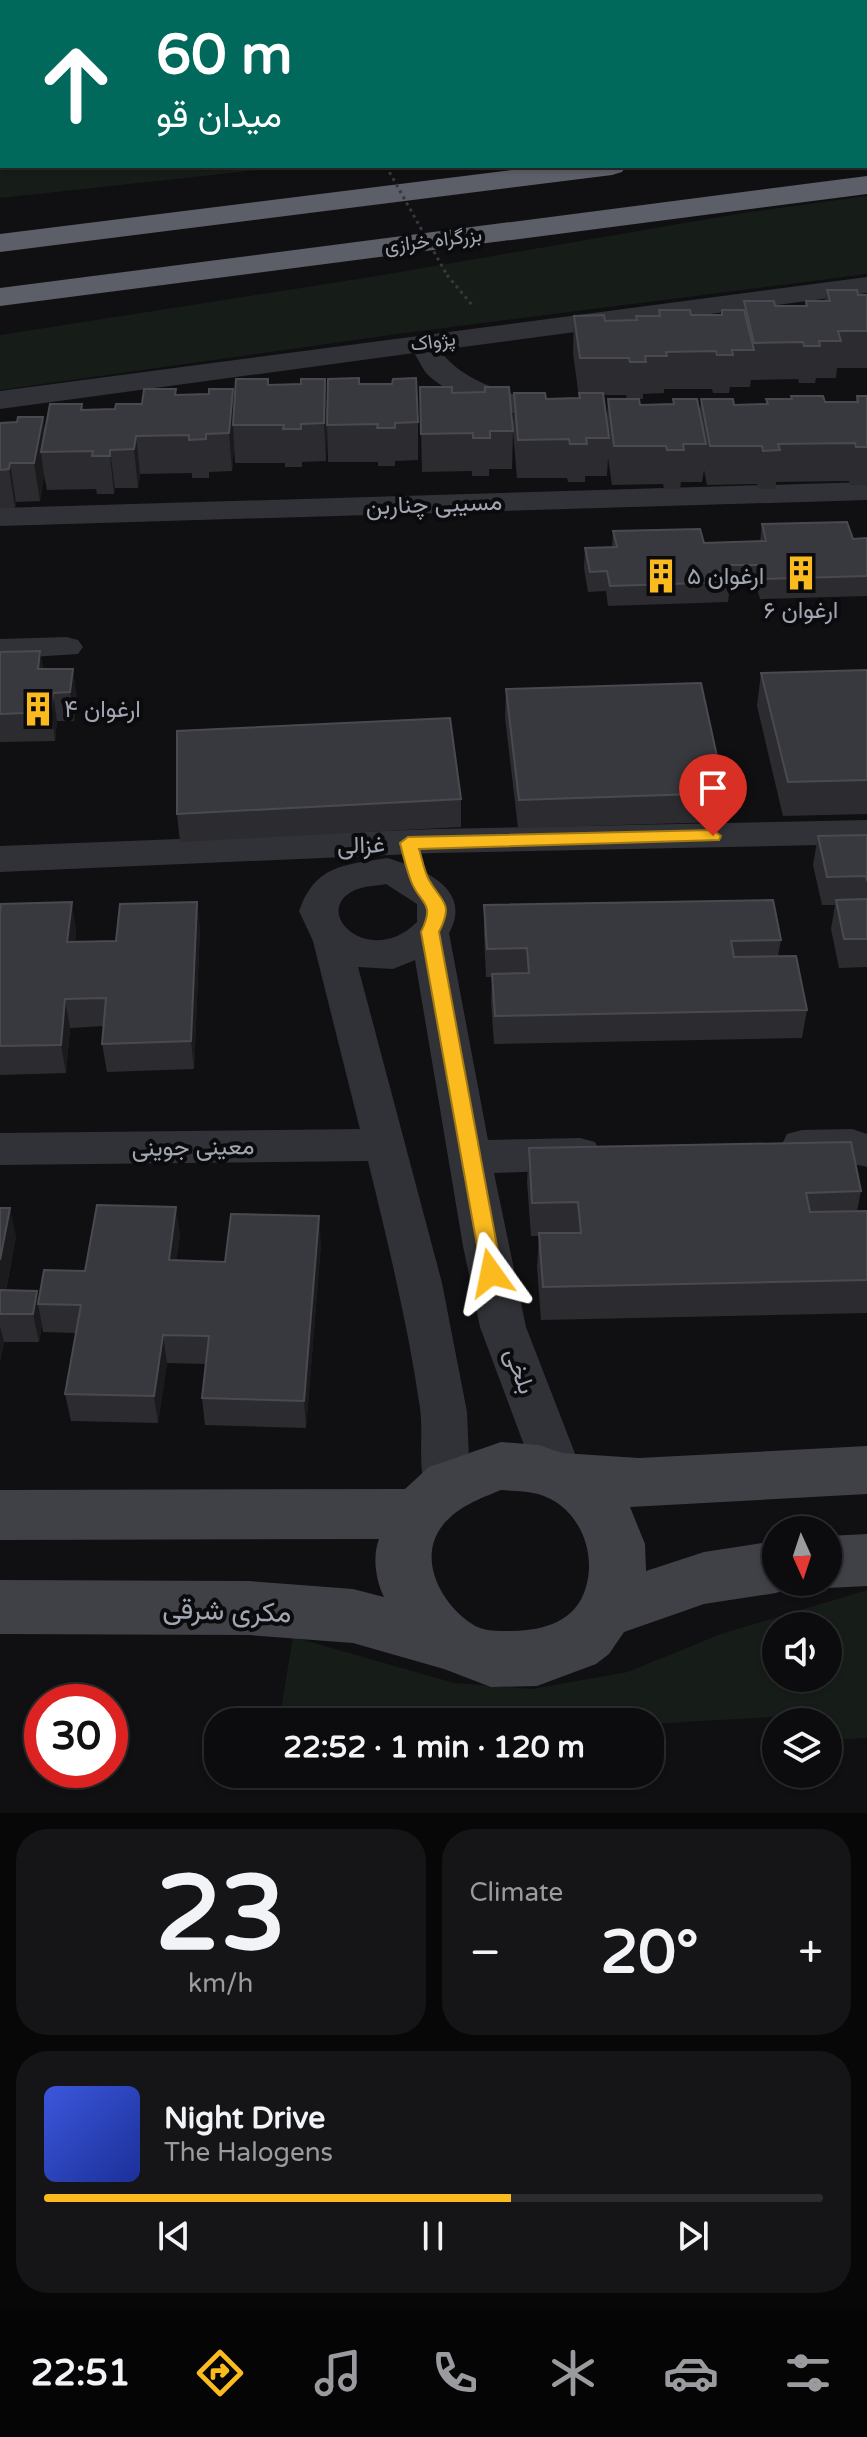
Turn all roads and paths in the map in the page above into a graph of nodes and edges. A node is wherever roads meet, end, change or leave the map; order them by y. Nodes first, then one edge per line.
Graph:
1 (387, 168) edge
2 (596, 168) edge
3 (867, 185) edge
4 (439, 187) junction
5 (0, 223) edge
6 (485, 234) junction
7 (0, 243) edge
8 (447, 275) dead end
9 (867, 285) edge
10 (0, 297) edge
11 (0, 322) edge
12 (421, 342) junction
13 (0, 400) edge
14 (558, 412) edge
15 (867, 491) edge
16 (0, 517) edge
17 (66, 647) dead end
18 (0, 649) edge
19 (867, 832) edge
20 (408, 843) junction
21 (301, 847) junction
22 (0, 859) edge
23 (421, 883) junction
24 (325, 925) junction
25 (430, 932) junction
26 (386, 1145) junction
27 (757, 1148) edge
28 (0, 1149) edge
29 (867, 1151) edge
30 (614, 1153) edge
31 (471, 1157) junction
32 (867, 1470) edge
33 (560, 1477) junction
34 (431, 1499) junction
35 (0, 1515) edge
36 (867, 1560) edge
37 (842, 1561) edge
38 (762, 1569) edge
39 (0, 1607) edge
40 (609, 1611) junction
41 (449, 1643) junction

1 - 8 path, bridge
2 - 4 highway
3 - 6 highway, بزرگراه خرازی
4 - 5 highway
4 - 7 highway
6 - 10 highway, بزرگراه خرازی
6 - 11 highway
9 - 12 street, پژواک
12 - 13 street, پژواک
12 - 14 street
15 - 16 street, مسیبی چناربن
17 - 18 street
19 - 20 street, غزالی
20 - 21 street, غزالی
20 - 23 street
21 - 22 street, غزالی
21 - 24 street
23 - 24 street
23 - 25 street
24 - 25 street
24 - 26 street
25 - 31 street, بلخی
26 - 28 street, معینی جوینی
26 - 34 street
27 - 29 street
30 - 31 street
31 - 33 street, بلخی
32 - 33 street
33 - 34 street
33 - 40 street
34 - 35 street
34 - 41 street
36 - 37 street
38 - 40 street
39 - 41 street, مکری شرقی
40 - 41 street

